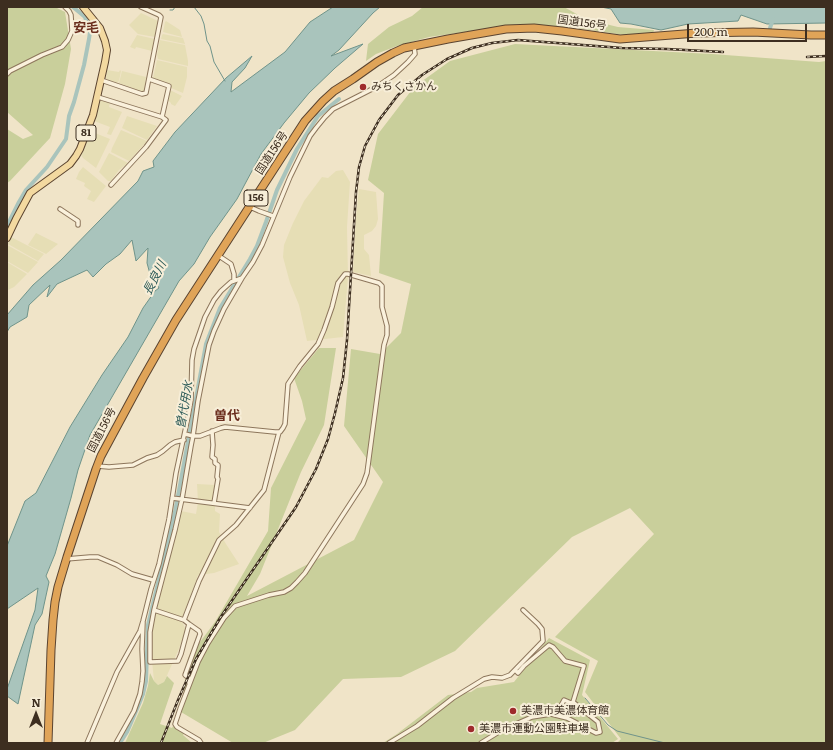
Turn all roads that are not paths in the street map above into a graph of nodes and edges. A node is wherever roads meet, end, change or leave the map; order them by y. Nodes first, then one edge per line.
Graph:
1 (65, 7) edge
2 (83, 7) edge
3 (141, 7) edge
4 (826, 35) edge
5 (414, 46) junction
6 (7, 74) edge
7 (102, 80) junction
8 (148, 80) junction
9 (98, 97) junction
10 (162, 117) junction
11 (111, 185) dead end
12 (250, 207) junction
13 (60, 210) dead end
14 (270, 215) junction
15 (78, 225) dead end
16 (7, 238) edge
17 (219, 256) junction
18 (238, 279) junction
19 (195, 400) junction
20 (212, 431) junction
21 (279, 432) junction
22 (189, 435) junction
23 (184, 440) junction
24 (97, 466) junction
25 (177, 498) junction
26 (214, 503) junction
27 (250, 508) junction
28 (166, 551) junction
29 (66, 559) junction
30 (154, 580) junction
31 (153, 597) junction
32 (154, 610) junction
33 (523, 610) dead end
34 (184, 620) junction
35 (143, 621) junction
36 (190, 624) junction
37 (515, 670) junction
38 (188, 687) junction
39 (573, 702) junction
40 (556, 715) junction
41 (48, 743) edge
42 (86, 743) edge
43 (116, 743) edge
44 (201, 743) edge
45 (388, 743) edge
46 (482, 743) edge

1 - 6 street
2 - 7 main road, 81
3 - 8 street
4 - 5 highway, 国道156号 / 156
5 - 12 highway, 国道156号 / 156
5 - 14 street
7 - 8 street
7 - 9 main road, 81
8 - 10 street
9 - 10 street
9 - 16 main road, 81
10 - 11 street
12 - 14 street
12 - 17 highway, 国道156号 / 156
13 - 15 street
14 - 18 street
17 - 18 street
17 - 24 highway, 国道156号 / 156
18 - 19 street
18 - 19 street
19 - 22 street
19 - 22 street
20 - 21 street
20 - 22 street
20 - 26 street
21 - 27 street
21 - 38 street
22 - 23 street
22 - 25 street
23 - 24 street
23 - 25 street
24 - 29 highway, 国道156号 / 156
25 - 26 street
25 - 28 street
25 - 28 street
26 - 27 street
27 - 34 street
28 - 30 street
28 - 31 street
29 - 30 street
29 - 41 highway, 国道156号 / 156
30 - 31 street
31 - 32 street
31 - 35 street
32 - 34 street
32 - 36 street
33 - 37 street
34 - 36 street
35 - 42 street
35 - 43 street
36 - 38 street
37 - 39 street
37 - 45 street
38 - 44 street
39 - 40 street
39 - 40 street
40 - 46 street

